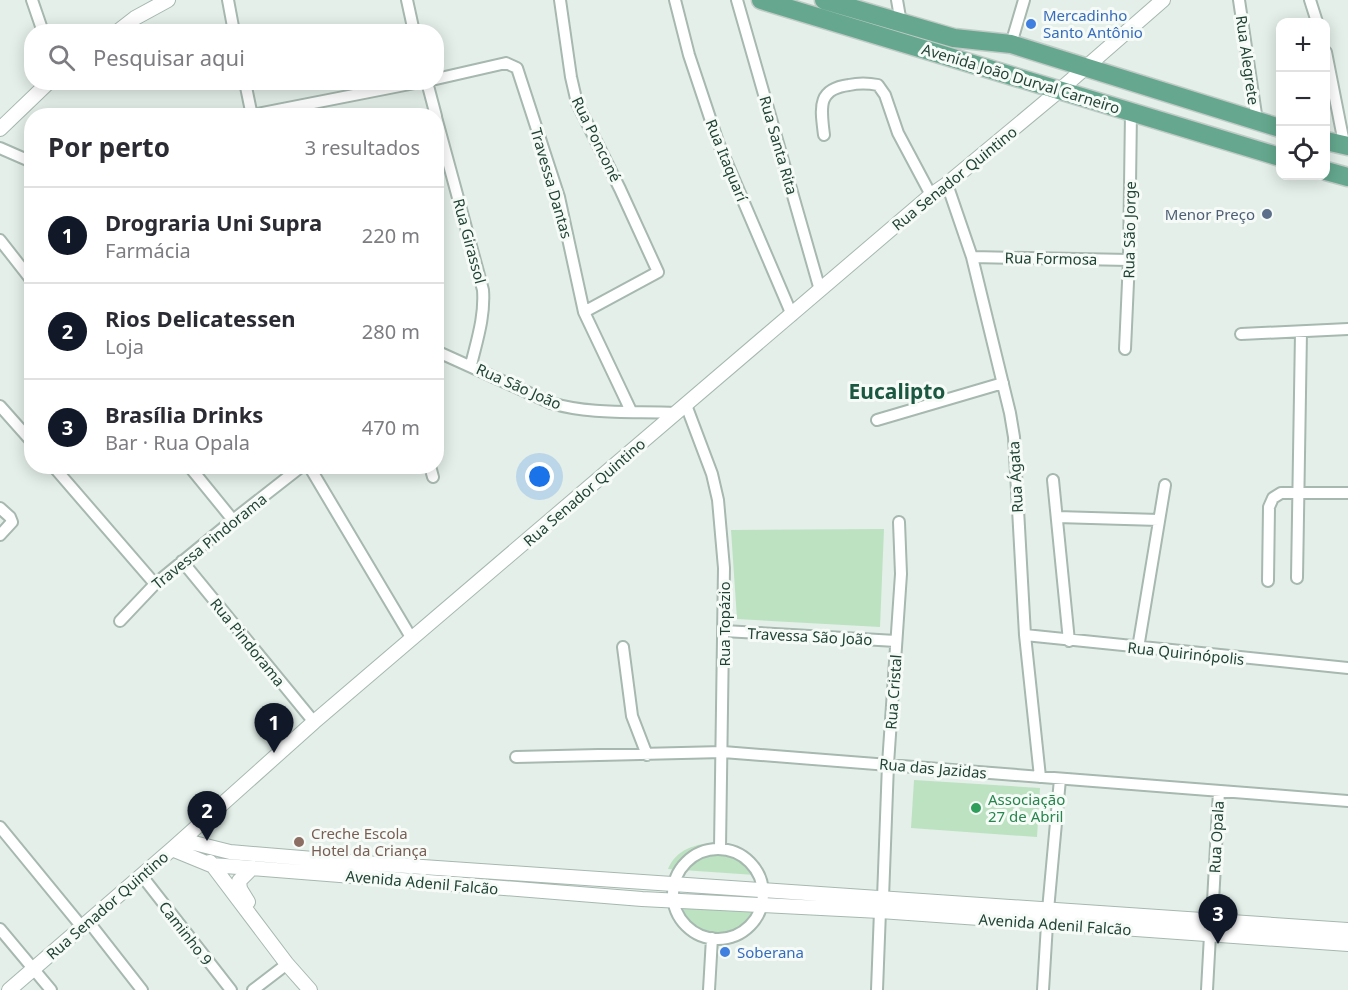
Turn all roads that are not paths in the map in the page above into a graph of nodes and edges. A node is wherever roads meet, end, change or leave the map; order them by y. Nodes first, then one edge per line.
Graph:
1 (32, 0) edge
2 (168, 0) edge
3 (228, 0) edge
4 (406, 0) edge
5 (560, 0) edge
6 (675, 0) edge
7 (737, 0) edge
8 (761, 0) edge
9 (824, 0) edge
10 (897, 0) edge
11 (1024, 0) edge
12 (1163, 0) edge
13 (1239, 0) edge
14 (1310, 0) edge
15 (1316, 18) edge
16 (901, 23) junction
17 (40, 24) edge
18 (127, 24) edge
19 (232, 24) edge
20 (412, 24) edge
21 (1011, 44) junction
22 (1085, 68) junction
23 (1329, 72) edge
24 (444, 77) edge
25 (41, 90) edge
26 (247, 90) edge
27 (379, 90) edge
28 (429, 90) edge
29 (1061, 90) junction
30 (251, 108) edge
31 (288, 108) edge
32 (434, 108) edge
33 (1131, 111) junction
34 (1239, 116) junction
35 (1257, 121) junction
36 (1276, 127) edge
37 (0, 129) edge
38 (824, 135) dead end
39 (1222, 140) junction
40 (1338, 140) edge
41 (444, 146) edge
42 (0, 148) edge
43 (1276, 156) edge
44 (24, 158) edge
45 (1330, 172) edge
46 (1348, 177) edge
47 (947, 184) junction
48 (931, 195) junction
49 (0, 240) edge
50 (972, 257) junction
51 (1129, 260) junction
52 (24, 270) edge
53 (820, 290) junction
54 (584, 312) junction
55 (792, 315) junction
56 (1348, 329) edge
57 (1301, 332) junction
58 (1241, 334) dead end
59 (1125, 349) dead end
60 (444, 354) edge
61 (471, 365) junction
62 (1003, 383) junction
63 (0, 406) edge
64 (681, 409) junction
65 (631, 411) junction
66 (877, 420) dead end
67 (24, 432) edge
68 (59, 474) edge
69 (196, 474) edge
70 (292, 474) edge
71 (314, 474) edge
72 (1053, 480) dead end
73 (1165, 486) dead end
74 (1300, 493) junction
75 (1348, 494) edge
76 (0, 508) edge
77 (1057, 517) junction
78 (233, 520) junction
79 (1159, 520) junction
80 (899, 522) dead end
81 (0, 535) edge
82 (182, 561) junction
83 (1297, 578) dead end
84 (1268, 581) dead end
85 (155, 584) junction
86 (120, 621) dead end
87 (724, 631) junction
88 (1025, 635) junction
89 (412, 639) junction
90 (896, 641) junction
91 (1069, 641) junction
92 (623, 647) dead end
93 (1138, 648) junction
94 (1348, 668) edge
95 (314, 722) junction
96 (723, 752) junction
97 (646, 755) junction
98 (516, 757) dead end
99 (888, 764) junction
100 (1040, 777) junction
101 (1060, 779) junction
102 (1219, 791) junction
103 (1348, 801) edge
104 (0, 827) edge
105 (177, 845) junction
106 (204, 847) junction
107 (720, 848) junction
108 (211, 865) junction
109 (252, 868) junction
110 (349, 869) junction
111 (142, 876) junction
112 (567, 878) junction
113 (675, 884) junction
114 (763, 890) junction
115 (567, 893) junction
116 (674, 901) junction
117 (762, 905) junction
118 (881, 905) junction
119 (1047, 917) junction
120 (1212, 920) junction
121 (1100, 921) junction
122 (85, 924) junction
123 (0, 929) edge
124 (1348, 930) edge
125 (1210, 935) junction
126 (268, 938) junction
127 (712, 938) junction
128 (1348, 944) edge
129 (287, 964) junction
130 (33, 968) junction
131 (9, 990) edge
132 (51, 990) edge
133 (142, 990) edge
134 (231, 990) edge
135 (253, 990) edge
136 (310, 990) edge
137 (709, 990) edge
138 (877, 990) edge
139 (1043, 990) edge
140 (1207, 990) edge

1 - 17 street
2 - 18 street
3 - 19 street
4 - 20 street
5 - 54 street, Rua Ponconé
6 - 55 street, Rua Itaquarí
7 - 53 street, Rua Santa Rita
8 - 29 main road, Avenida João Durval Carneiro
9 - 16 main road, Avenida João Durval Carneiro
10 - 16 street
11 - 21 street
12 - 22 street, Rua Senador Quintino
13 - 35 street, Rua Alegrete
14 - 15 street
16 - 21 main road, Avenida João Durval Carneiro
21 - 22 main road, Avenida João Durval Carneiro
22 - 29 street, Rua Senador Quintino
22 - 34 main road, Avenida João Durval Carneiro
23 - 40 street
24 - 54 street, Travessa Dantas
25 - 37 street
26 - 30 street
27 - 31 street
28 - 32 street, Rua Girassol
29 - 33 main road, Avenida João Durval Carneiro
29 - 47 street, Rua Senador Quintino
33 - 39 main road, Avenida João Durval Carneiro
33 - 51 street, Rua São Jorge
34 - 35 main road, Avenida João Durval Carneiro
34 - 39 main road
35 - 36 main road, Avenida João Durval Carneiro
38 - 48 street
39 - 43 main road, Avenida João Durval Carneiro
41 - 61 street, Rua Girassol
42 - 44 street
45 - 46 main road
47 - 48 street, Rua Senador Quintino
47 - 50 street, Rua Ágata
48 - 53 street, Rua Senador Quintino
49 - 52 street
50 - 51 street, Rua Formosa
50 - 62 street, Rua Ágata
51 - 59 street, Rua São Jorge
53 - 55 street, Rua Senador Quintino
54 - 65 street, Travessa Dantas
55 - 64 street, Rua Senador Quintino
56 - 57 street
57 - 58 street
57 - 74 street
60 - 61 street, Rua São João
61 - 65 street, Rua São João
62 - 66 street
62 - 88 street, Rua Ágata
63 - 67 street
64 - 65 street, Rua São João
64 - 87 street, Rua Topázio
64 - 89 street, Rua Senador Quintino
68 - 85 street
69 - 78 street
70 - 78 street, Travessa Pindorama
71 - 89 street
72 - 77 street
73 - 79 street
74 - 75 street
74 - 83 street
74 - 84 street
76 - 81 street
77 - 79 street
77 - 91 street
78 - 82 street, Travessa Pindorama
79 - 93 street
80 - 90 street, Rua Cristal
82 - 85 street, Travessa Pindorama
82 - 95 street, Rua Pindorama
85 - 86 street, Travessa Pindorama
87 - 90 street, Travessa São João
87 - 96 street, Rua Topázio
88 - 91 street, Rua Quirinópolis
88 - 100 street, Rua Ágata
89 - 95 street, Rua Senador Quintino
90 - 99 street, Rua Cristal
91 - 93 street, Rua Quirinópolis
92 - 97 street
93 - 94 street, Rua Quirinópolis
95 - 105 street, Rua Senador Quintino
96 - 97 street, Rua das Jazidas
96 - 99 street, Rua das Jazidas
96 - 107 street, Rua Topázio
97 - 98 street, Rua das Jazidas
99 - 100 street, Rua das Jazidas
99 - 118 street, Rua Cristal
100 - 101 street, Rua das Jazidas
101 - 102 street, Rua das Jazidas
101 - 119 street
102 - 103 street, Rua das Jazidas
102 - 120 street, Rua Opala
104 - 122 street
105 - 106 street, Avenida Adenil Falcão
105 - 108 street, Avenida Adenil Falcão
105 - 111 street, Rua Senador Quintino
106 - 108 street
106 - 110 street, Avenida Adenil Falcão
107 - 113 street
107 - 114 street
108 - 109 street, Avenida Adenil Falcão
108 - 126 street
109 - 110 street, Avenida Adenil Falcão
109 - 126 street
110 - 112 street, Avenida Adenil Falcão
110 - 115 street, Avenida Adenil Falcão
111 - 122 street, Rua Senador Quintino
111 - 134 street, Caminho 9
112 - 113 street, Avenida Adenil Falcão
112 - 115 street
113 - 114 street, Avenida Adenil Falcão
113 - 116 street
114 - 117 street
114 - 118 street, Avenida Adenil Falcão
115 - 116 street, Avenida Adenil Falcão
116 - 117 street, Avenida Adenil Falcão
116 - 127 street
117 - 118 street, Avenida Adenil Falcão
117 - 127 street
118 - 119 street, Avenida Adenil Falcão
118 - 138 street, Rua Cristal
119 - 121 street, Avenida Adenil Falcão
119 - 139 street
120 - 121 street, Avenida Adenil Falcão
120 - 124 street, Avenida Adenil Falcão
121 - 125 street, Avenida Adenil Falcão
122 - 130 street, Rua Senador Quintino
122 - 133 street
123 - 130 street
125 - 128 street, Avenida Adenil Falcão
125 - 140 street
126 - 129 street
127 - 137 street
129 - 135 street
129 - 136 street
130 - 131 street, Rua Senador Quintino
130 - 132 street

